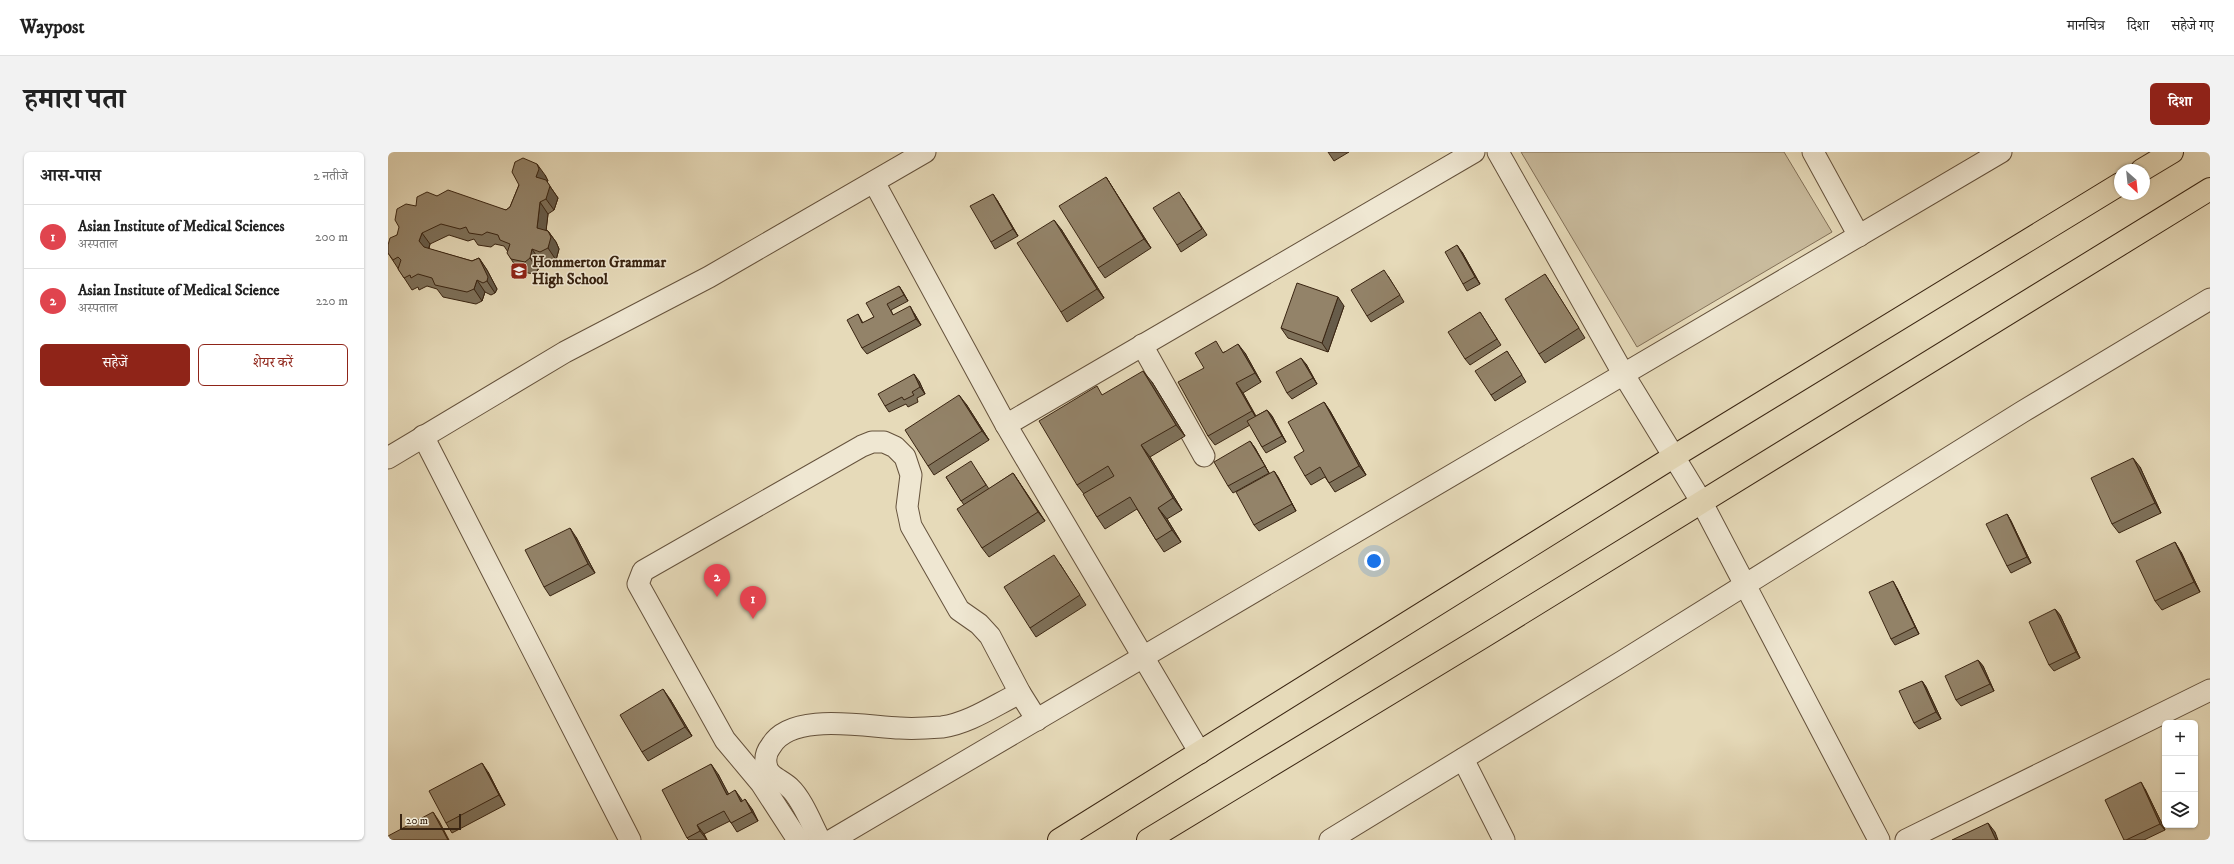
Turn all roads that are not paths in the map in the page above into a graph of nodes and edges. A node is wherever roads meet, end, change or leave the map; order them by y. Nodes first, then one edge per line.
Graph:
1 (926, 152) edge
2 (1474, 152) edge
3 (1498, 152) edge
4 (1813, 152) edge
5 (2001, 152) edge
6 (2172, 152) edge
7 (2150, 165) edge
8 (874, 182) junction
9 (2114, 188) edge
10 (2210, 189) edge
11 (1859, 236) junction
12 (2210, 299) edge
13 (1142, 345) junction
14 (1624, 375) junction
15 (1006, 424) junction
16 (423, 436) junction
17 (1204, 456) dead end
18 (1673, 457) junction
19 (388, 458) edge
20 (1701, 501) junction
21 (1746, 585) junction
22 (1143, 658) junction
23 (2210, 690) edge
24 (1020, 692) junction
25 (1037, 720) junction
26 (1200, 753) junction
27 (1463, 759) junction
28 (630, 840) edge
29 (798, 840) edge
30 (820, 840) edge
31 (832, 840) edge
32 (1059, 840) edge
33 (1148, 840) edge
34 (1330, 840) edge
35 (1504, 840) edge
36 (1879, 840) edge
37 (1906, 840) edge

1 - 8 street
2 - 13 street
3 - 14 street
4 - 11 street
5 - 11 street
6 - 7 main road
8 - 15 street
8 - 16 street
9 - 18 main road
10 - 20 main road
11 - 14 street
12 - 21 street
13 - 15 street
13 - 17 street
14 - 18 street
14 - 22 street
15 - 22 street
16 - 19 street
16 - 28 street
18 - 20 street
18 - 26 main road
20 - 21 street
20 - 33 main road
21 - 27 street
21 - 36 street
22 - 25 street
22 - 26 street
23 - 37 street
24 - 25 street
24 - 29 street
24 - 30 street
25 - 31 street
26 - 32 main road
27 - 34 street
27 - 35 street

